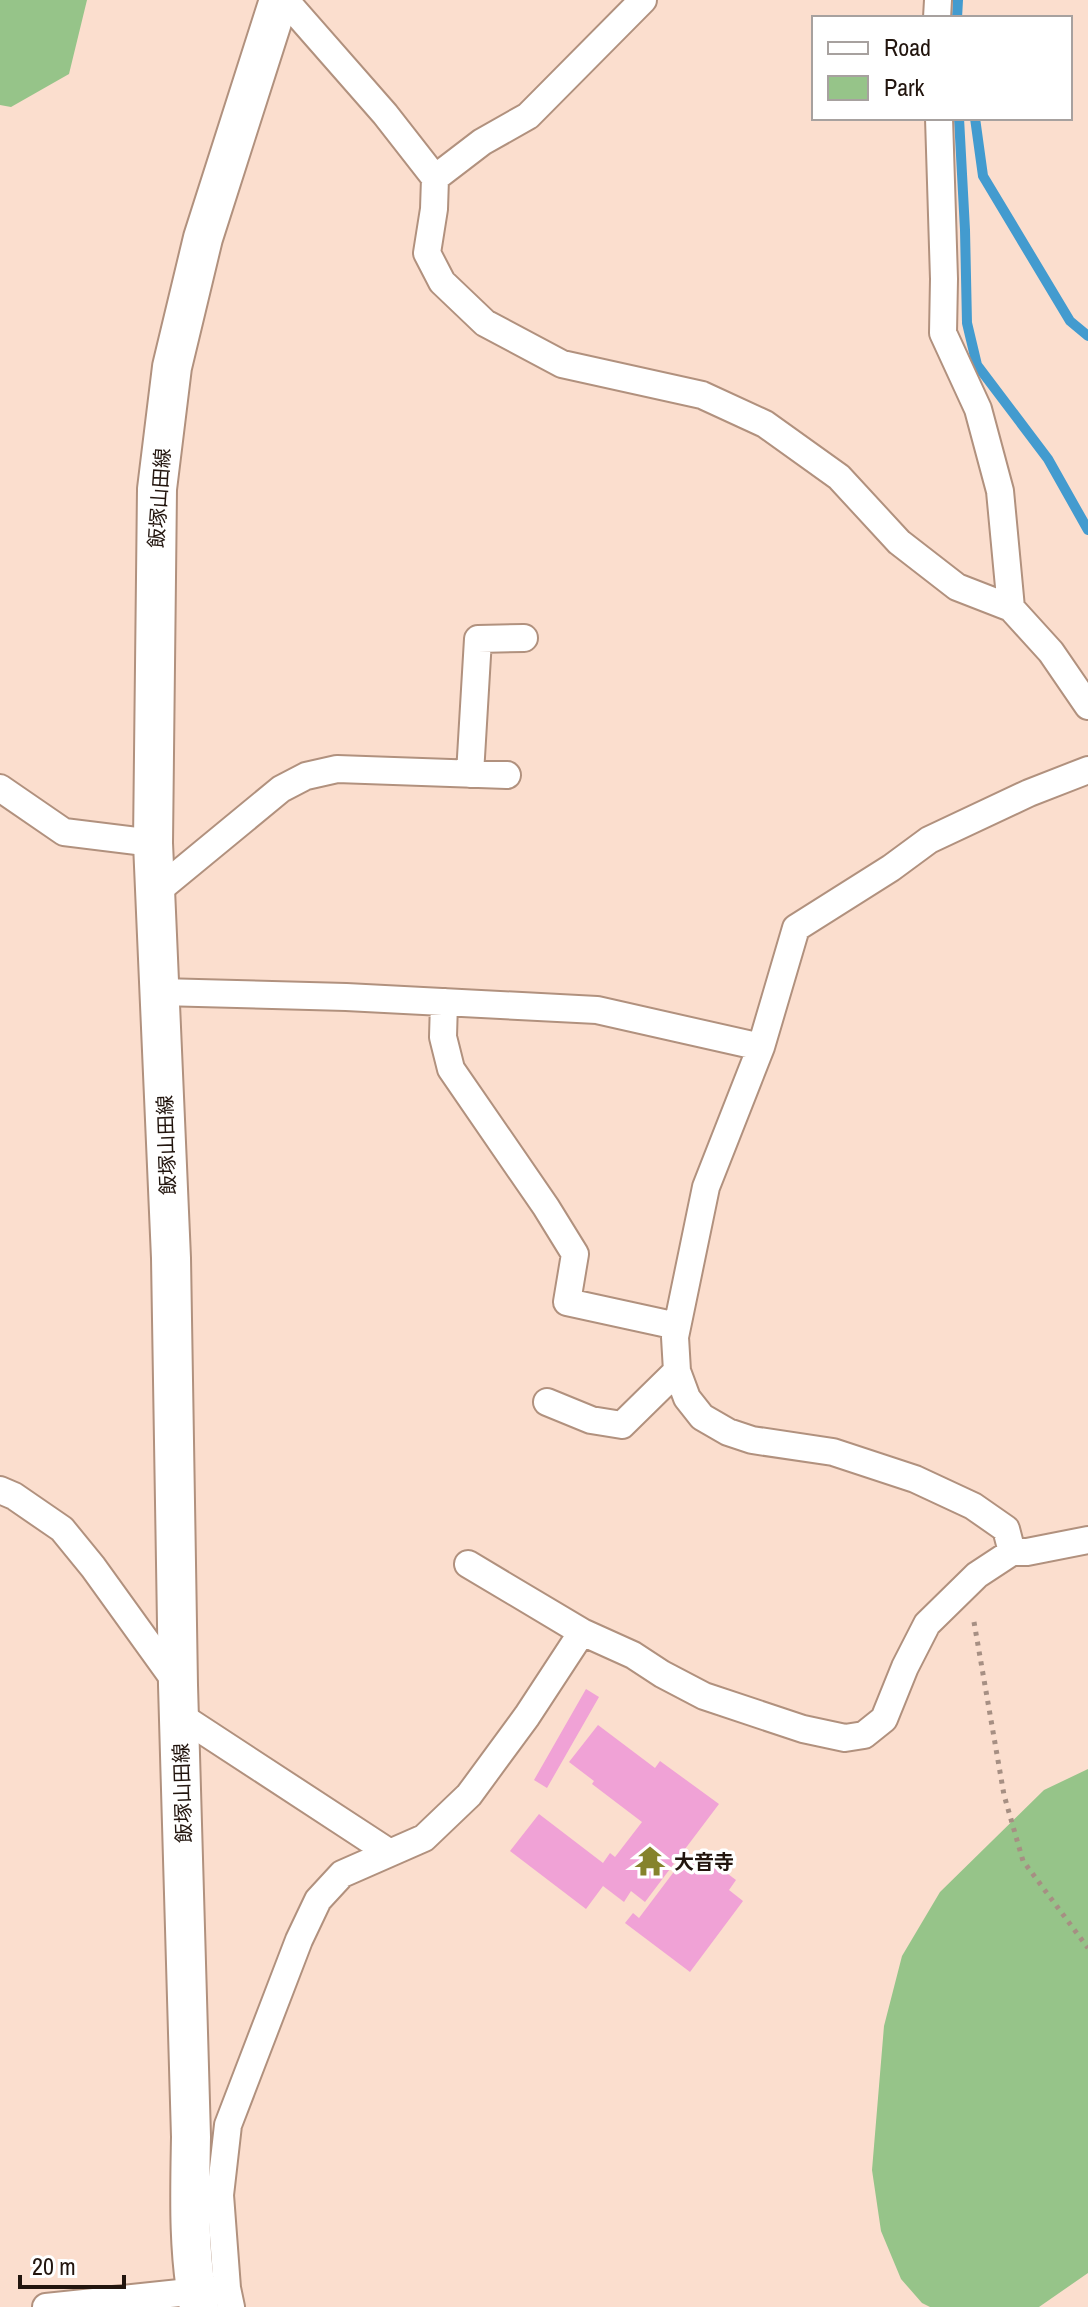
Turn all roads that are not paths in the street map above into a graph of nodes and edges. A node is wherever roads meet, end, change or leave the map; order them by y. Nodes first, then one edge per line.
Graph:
1 (282, 0) edge
2 (643, 0) edge
3 (939, 120) edge
4 (435, 178) junction
5 (1011, 608) junction
6 (524, 638) dead end
7 (1088, 706) edge
8 (1088, 770) edge
9 (470, 774) junction
10 (507, 775) dead end
11 (0, 788) edge
12 (153, 843) junction
13 (156, 892) junction
14 (160, 992) junction
15 (444, 1002) junction
16 (761, 1047) junction
17 (677, 1326) junction
18 (677, 1371) junction
19 (547, 1402) dead end
20 (0, 1490) edge
21 (1088, 1540) edge
22 (1012, 1552) junction
23 (468, 1564) dead end
24 (582, 1632) junction
25 (179, 1700) junction
26 (390, 1853) junction
27 (213, 2298) edge
28 (46, 2307) edge

1 - 4 street
1 - 12 main road, 飯塚山田線
2 - 4 street
3 - 5 street
4 - 5 street
5 - 7 street
6 - 9 street
8 - 16 street
9 - 10 street
9 - 13 street
11 - 12 street
12 - 13 main road, 飯塚山田線
13 - 14 main road, 飯塚山田線
14 - 15 street
14 - 25 main road, 飯塚山田線
15 - 16 street
15 - 17 street
16 - 17 street
17 - 18 street
18 - 19 street
18 - 22 street
20 - 25 street
21 - 22 street
22 - 24 street
23 - 24 street
24 - 26 street
25 - 26 street
25 - 27 main road, 飯塚山田線
26 - 27 street
27 - 28 street

